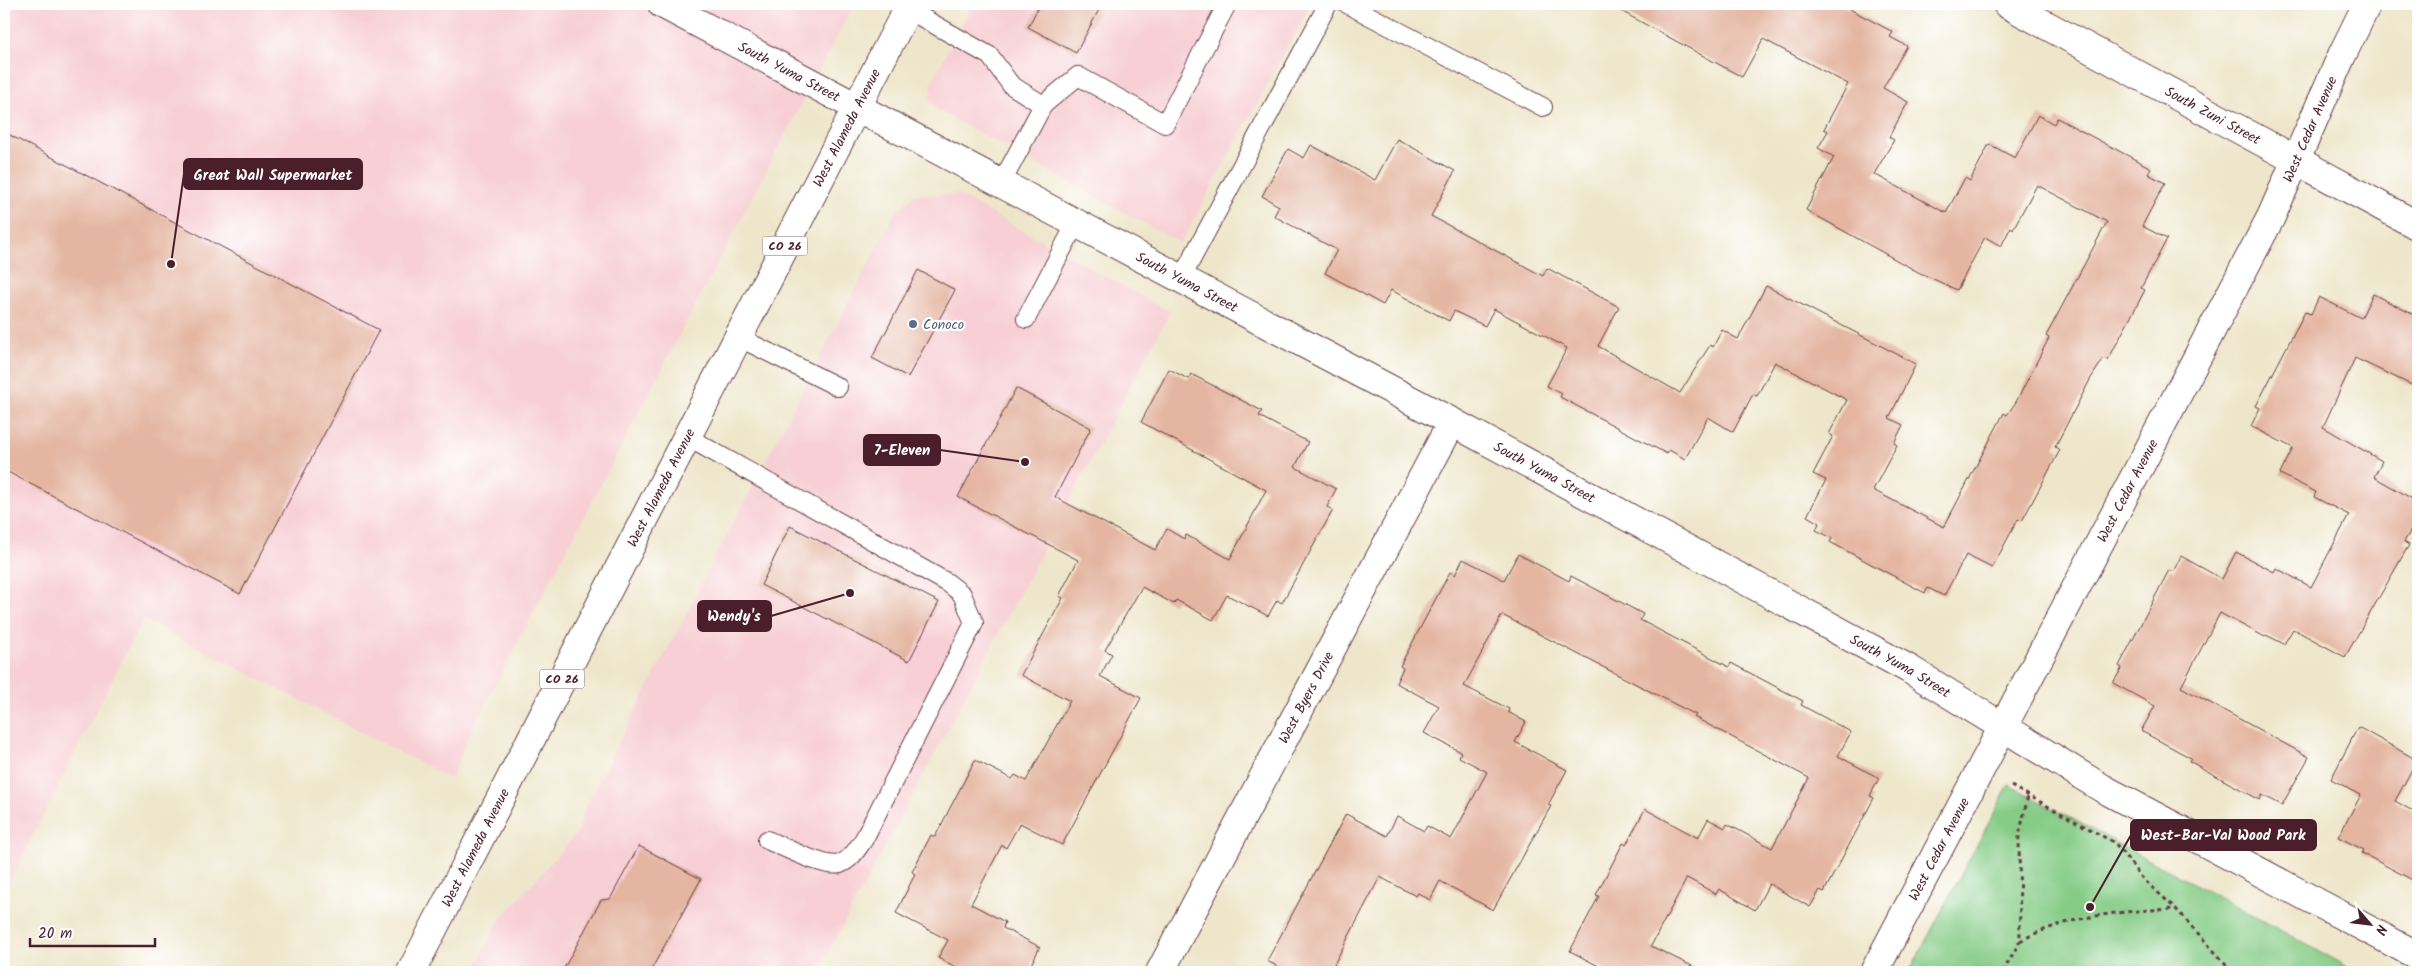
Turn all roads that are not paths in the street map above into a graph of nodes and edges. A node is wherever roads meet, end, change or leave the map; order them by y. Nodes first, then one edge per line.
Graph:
1 (662, 4) edge
2 (1228, 4) edge
3 (1328, 4) edge
4 (1347, 4) edge
5 (2007, 4) edge
6 (2367, 4) edge
7 (908, 7) edge
8 (1043, 106) junction
9 (856, 107) junction
10 (1543, 107) dead end
11 (2297, 160) junction
12 (1001, 184) junction
13 (1076, 223) junction
14 (2418, 226) edge
15 (1181, 279) junction
16 (1026, 319) dead end
17 (738, 337) junction
18 (838, 387) dead end
19 (1452, 422) junction
20 (687, 437) junction
21 (2003, 729) junction
22 (767, 840) dead end
23 (2418, 956) edge
24 (411, 972) edge
25 (1160, 972) edge
26 (1874, 972) edge

1 - 9 street, South Yuma Street
2 - 8 lane
3 - 15 lane
4 - 10 lane
5 - 11 street, South Zuni Street
6 - 11 street, West Cedar Avenue
7 - 8 lane
7 - 9 street, West Alameda Avenue / CO 26
8 - 12 lane
9 - 12 street, South Yuma Street
9 - 17 street, West Alameda Avenue / CO 26
11 - 14 street, South Zuni Street
11 - 21 street, West Cedar Avenue
12 - 13 street, South Yuma Street
13 - 15 street, South Yuma Street
13 - 16 lane
15 - 19 street, South Yuma Street
17 - 18 lane
17 - 20 street, West Alameda Avenue / CO 26
19 - 21 street, South Yuma Street
19 - 25 street, West Byers Drive
20 - 22 lane
20 - 24 street, West Alameda Avenue / CO 26
21 - 23 street, South Yuma Street
21 - 26 street, West Cedar Avenue

